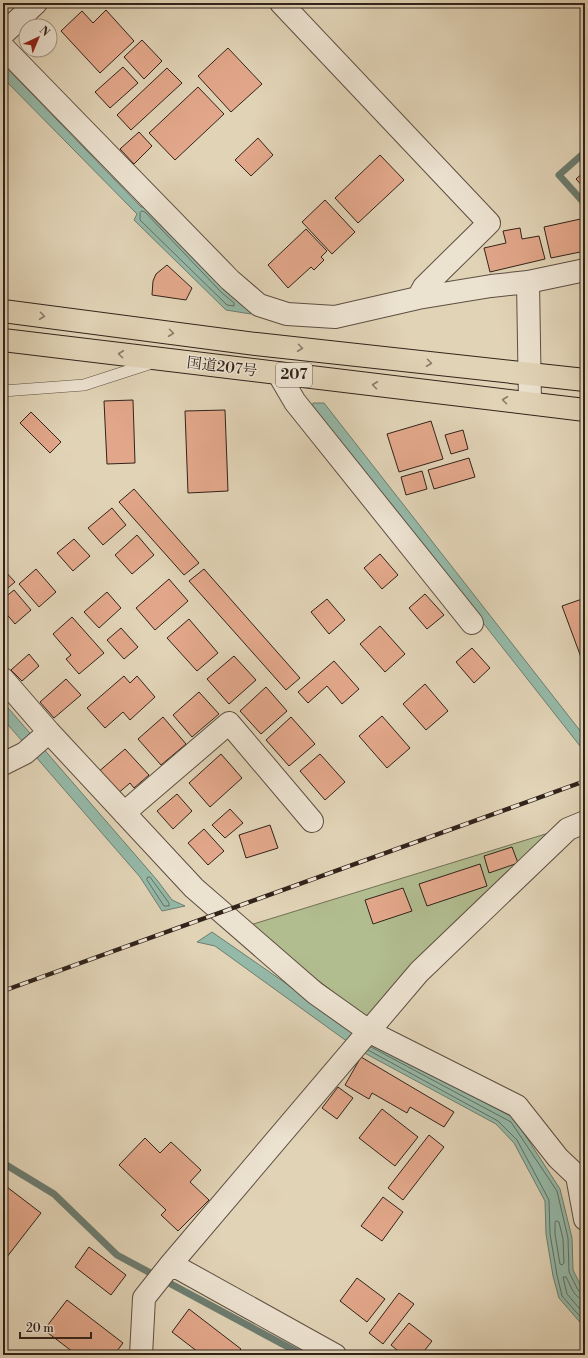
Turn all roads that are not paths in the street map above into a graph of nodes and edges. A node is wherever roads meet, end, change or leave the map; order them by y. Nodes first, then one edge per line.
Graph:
1 (36, 3) edge
2 (281, 3) edge
3 (3, 34) edge
4 (3, 47) edge
5 (585, 270) edge
6 (528, 282) junction
7 (418, 298) junction
8 (3, 311) edge
9 (3, 340) edge
10 (164, 360) junction
11 (278, 373) junction
12 (530, 375) junction
13 (585, 380) edge
14 (3, 391) edge
15 (530, 403) junction
16 (585, 410) edge
17 (472, 623) dead end
18 (3, 679) edge
19 (45, 735) junction
20 (3, 764) edge
21 (124, 812) junction
22 (312, 821) dead end
23 (585, 822) edge
24 (370, 1032) junction
25 (585, 1219) edge
26 (164, 1274) junction
27 (141, 1355) edge
28 (335, 1355) edge

1 - 3 street
2 - 7 street
4 - 7 street
5 - 6 street
6 - 7 street
6 - 12 street
8 -> 12 highway, 国道207号 / 207
10 -> 9 highway, 国道207号 / 207
10 - 11 highway, 国道207号 / 207
10 - 14 lane
15 -> 11 highway, 国道207号 / 207
11 - 17 street
12 - 13 highway, 国道207号 / 207
12 - 15 street
15 - 16 highway, 国道207号 / 207
18 - 19 street
19 - 20 street
19 - 21 street
21 - 22 street
21 - 24 street
23 - 24 street
24 - 25 street
24 - 26 street
26 - 27 street
26 - 28 street

